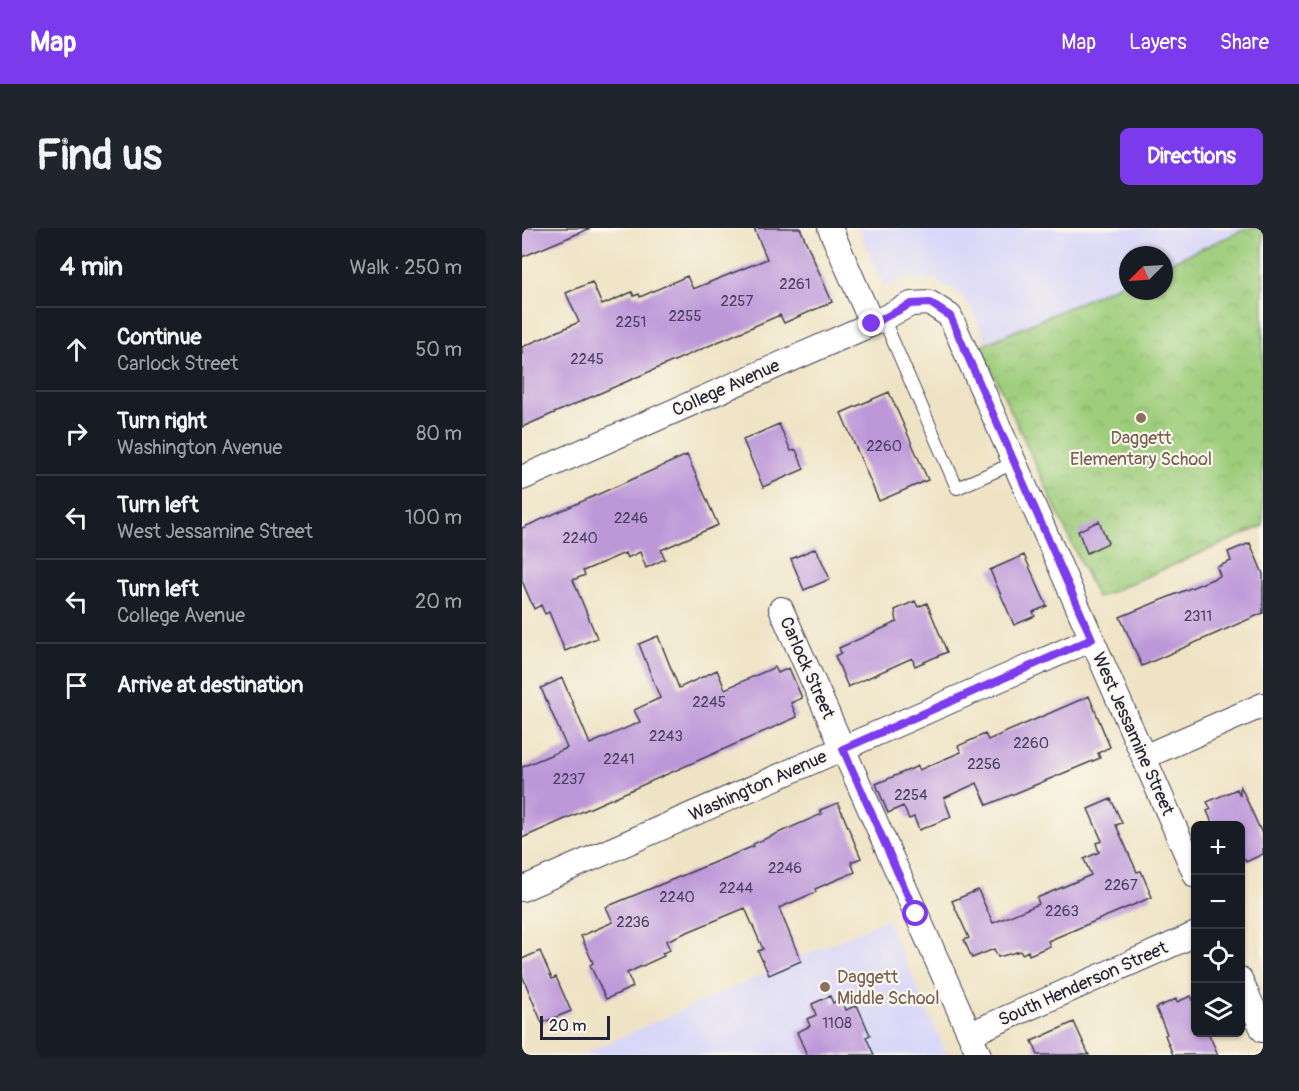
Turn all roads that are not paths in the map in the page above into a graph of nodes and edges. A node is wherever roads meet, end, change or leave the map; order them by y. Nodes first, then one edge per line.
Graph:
1 (830, 228) edge
2 (930, 303) joint
3 (877, 321) junction
4 (1014, 463) junction
5 (522, 478) edge
6 (781, 609) dead end
7 (1092, 639) junction
8 (1263, 705) edge
9 (843, 749) junction
10 (1144, 758) junction
11 (1196, 875) edge
12 (522, 889) edge
13 (1191, 936) edge
14 (1242, 983) edge
15 (1263, 1030) edge
16 (974, 1045) edge

1 - 3 street
2 - 3 street, College Avenue
2 - 4 street, West Jessamine Street
3 - 4 lane
3 - 5 street, College Avenue
4 - 7 street, West Jessamine Street
6 - 9 street, Carlock Street
7 - 9 street, Washington Avenue
7 - 10 street, West Jessamine Street
8 - 10 street
9 - 12 street, Washington Avenue
9 - 16 street, Carlock Street
10 - 11 street, West Jessamine Street
13 - 16 street, South Henderson Street
14 - 15 street

